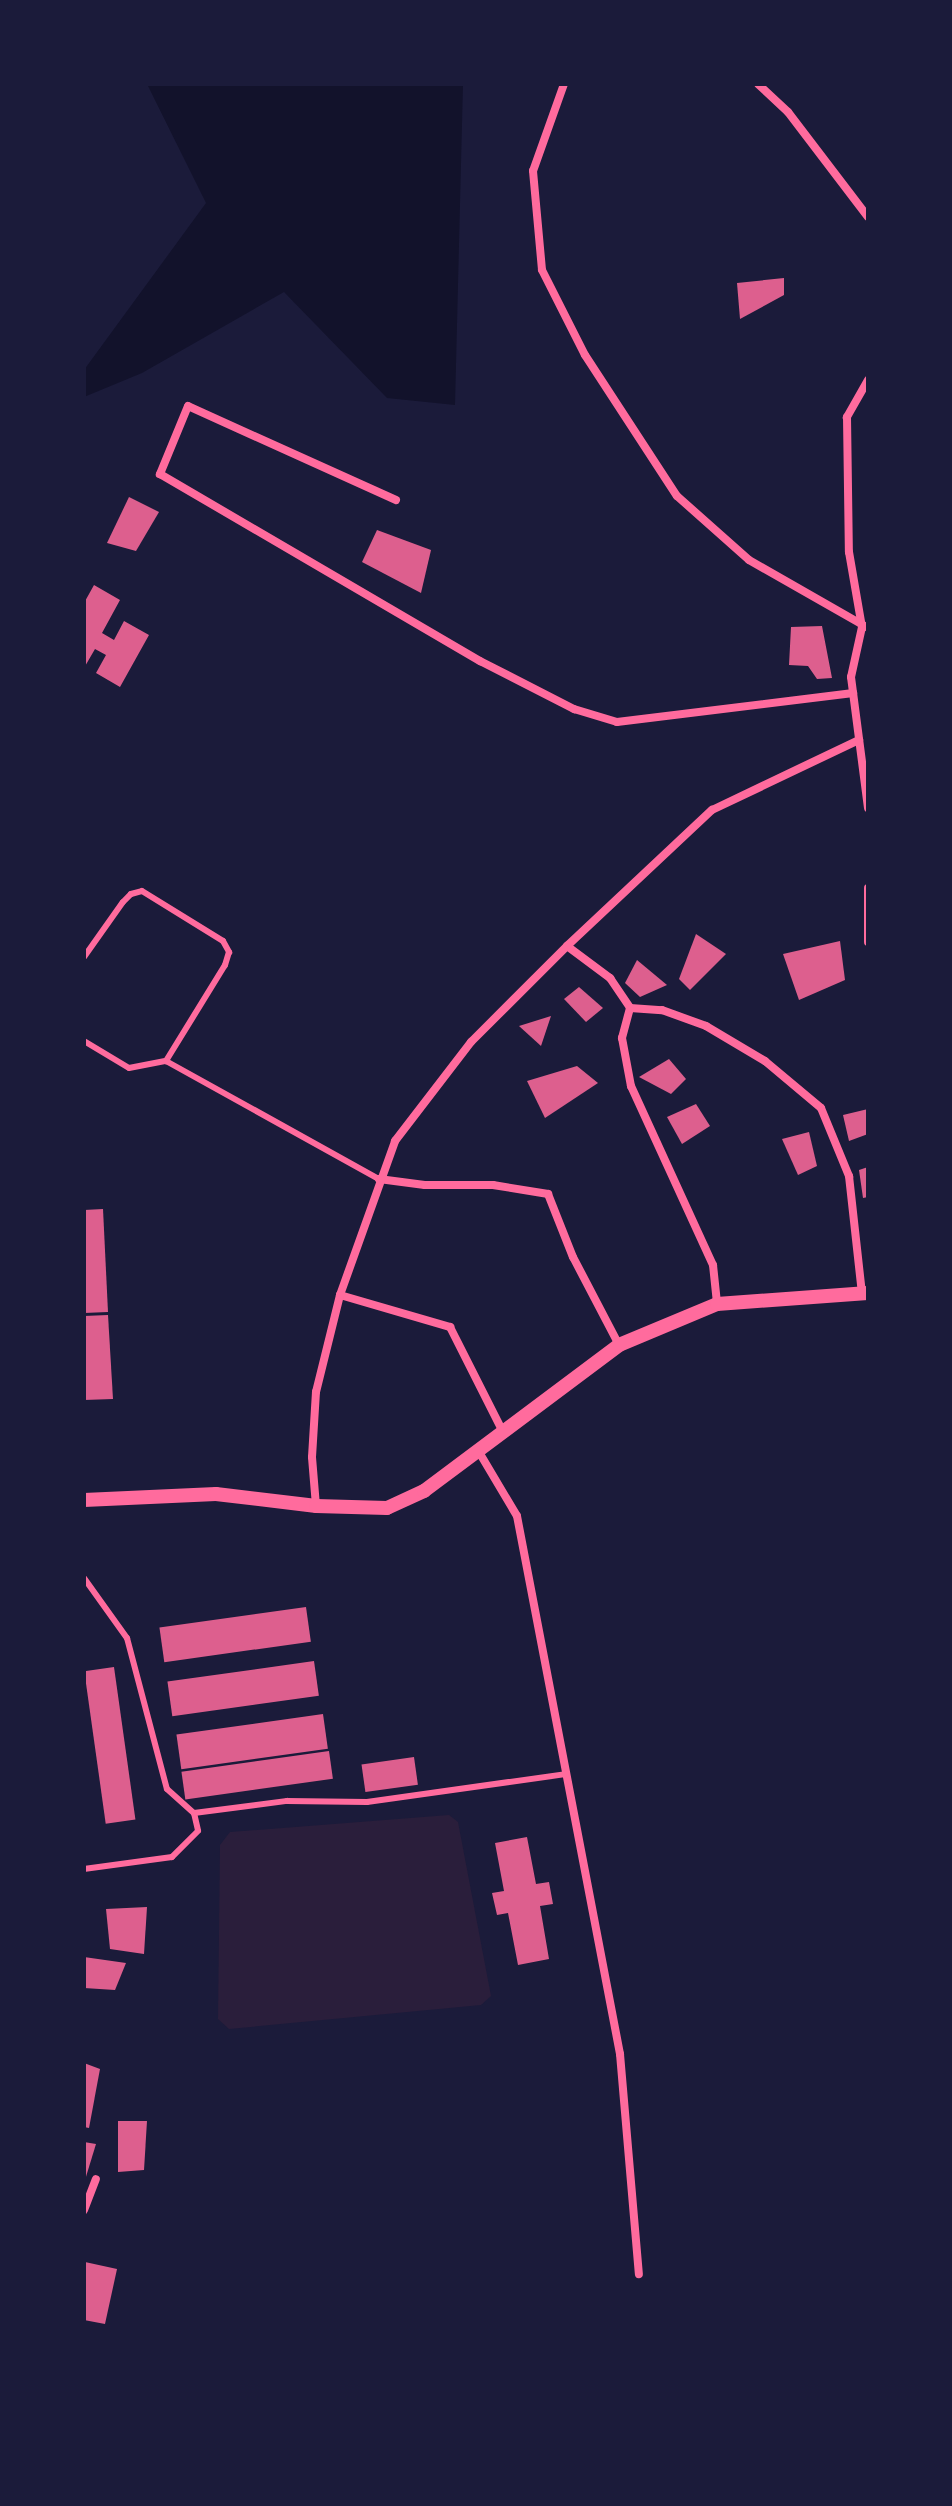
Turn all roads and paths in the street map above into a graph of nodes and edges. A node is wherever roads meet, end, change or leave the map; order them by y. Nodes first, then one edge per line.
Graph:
1 (564, 84) edge
2 (758, 84) edge
3 (868, 217) edge
4 (868, 380) edge
5 (396, 500) dead end
6 (865, 627) edge
7 (853, 693) junction
8 (859, 740) junction
9 (868, 808) edge
10 (868, 888) edge
11 (868, 942) edge
12 (567, 946) junction
13 (84, 957) edge
14 (630, 1008) junction
15 (84, 1041) edge
16 (166, 1061) junction
17 (379, 1179) junction
18 (865, 1293) edge
19 (340, 1295) junction
20 (717, 1304) junction
21 (619, 1345) junction
22 (504, 1434) junction
23 (479, 1452) junction
24 (84, 1500) edge
25 (316, 1506) junction
26 (84, 1578) edge
27 (567, 1774) junction
28 (194, 1813) junction
29 (84, 1869) edge
30 (96, 2179) dead end
31 (84, 2210) edge
32 (639, 2274) dead end

1 - 6 street
2 - 3 street
4 - 6 street
5 - 7 street
6 - 7 street
7 - 8 street
8 - 9 street
8 - 12 street
10 - 11 street
12 - 14 street
12 - 17 street
13 - 16 lane
14 - 18 street
14 - 20 street
15 - 16 lane
16 - 17 lane
17 - 19 street
17 - 21 street
18 - 20 street
19 - 22 street
19 - 25 street
20 - 21 street
21 - 22 street
22 - 23 street
23 - 25 street
23 - 27 street
24 - 25 street
26 - 28 lane
27 - 28 lane
27 - 32 street
28 - 29 lane
30 - 31 street

